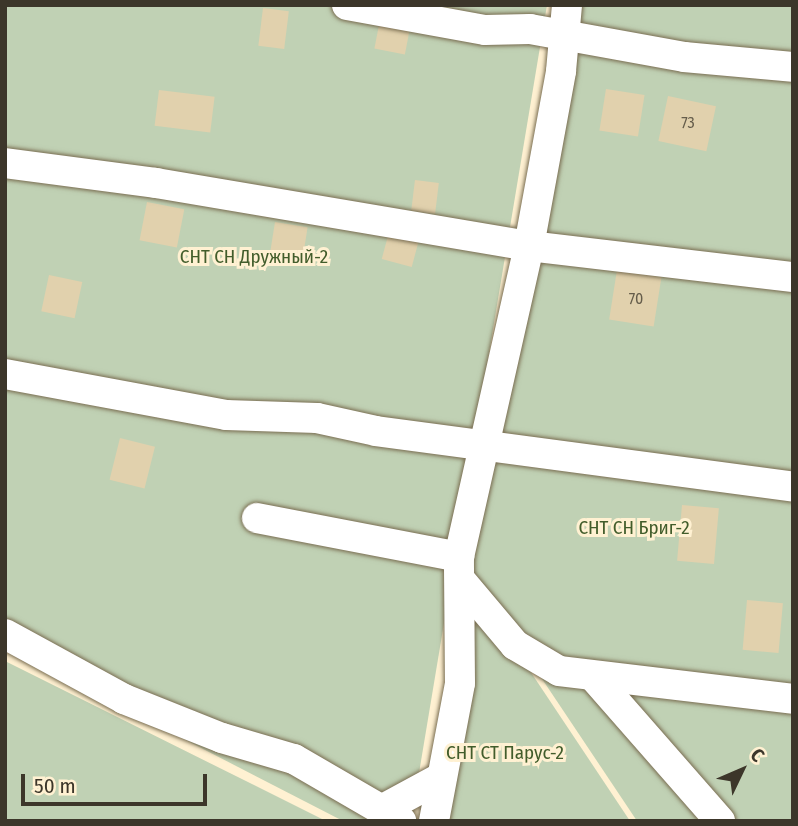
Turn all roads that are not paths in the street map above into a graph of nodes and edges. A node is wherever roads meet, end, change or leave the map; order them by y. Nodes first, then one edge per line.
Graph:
1 (347, 5) edge
2 (567, 5) edge
3 (564, 35) junction
4 (793, 67) edge
5 (5, 163) edge
6 (529, 246) junction
7 (793, 277) edge
8 (5, 374) edge
9 (484, 443) junction
10 (793, 487) edge
11 (257, 518) dead end
12 (460, 570) junction
13 (5, 634) edge
14 (593, 676) junction
15 (793, 699) edge
16 (440, 778) junction
17 (393, 814) edge
18 (434, 821) edge
19 (720, 821) edge

1 - 3 street
2 - 3 street
3 - 4 street
3 - 6 street
5 - 6 street
6 - 7 street
6 - 9 street
8 - 9 street
9 - 10 street
9 - 12 street
11 - 12 street
12 - 14 street
12 - 16 street
13 - 17 street
14 - 15 street
14 - 19 street
16 - 17 street
16 - 18 street

